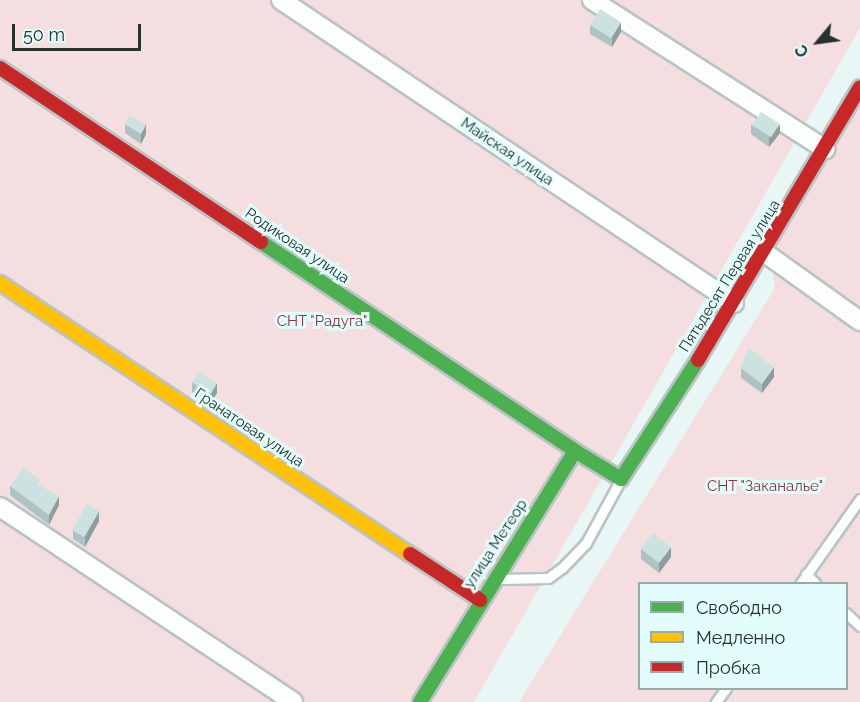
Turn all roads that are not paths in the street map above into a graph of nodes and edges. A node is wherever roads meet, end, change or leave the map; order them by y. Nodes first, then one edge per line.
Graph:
1 (281, 0) edge
2 (592, 0) edge
3 (0, 68) edge
4 (860, 87) edge
5 (825, 149) junction
6 (765, 253) junction
7 (0, 283) edge
8 (734, 303) junction
9 (860, 321) edge
10 (576, 451) junction
11 (621, 479) junction
12 (860, 499) edge
13 (0, 507) edge
14 (806, 574) junction
15 (491, 581) junction
16 (801, 582) edge
17 (814, 582) edge
18 (480, 600) junction
19 (848, 615) edge
20 (860, 626) edge
21 (293, 702) edge
22 (420, 702) edge

1 - 8 street, Майская улица
2 - 5 street
3 - 10 street, Родиковая улица
4 - 5 street, Пятьдесят Первая улица
5 - 6 street, Пятьдесят Первая улица
6 - 8 street, Пятьдесят Первая улица
6 - 9 street
7 - 18 street, Гранатовая улица
8 - 11 street, Пятьдесят Первая улица
10 - 11 street
10 - 15 street, улица Метеор
11 - 15 lane
12 - 14 lane
13 - 21 street
14 - 16 lane
14 - 17 lane
15 - 18 street, улица Метеор
18 - 22 street, улица Метеор
19 - 20 lane

